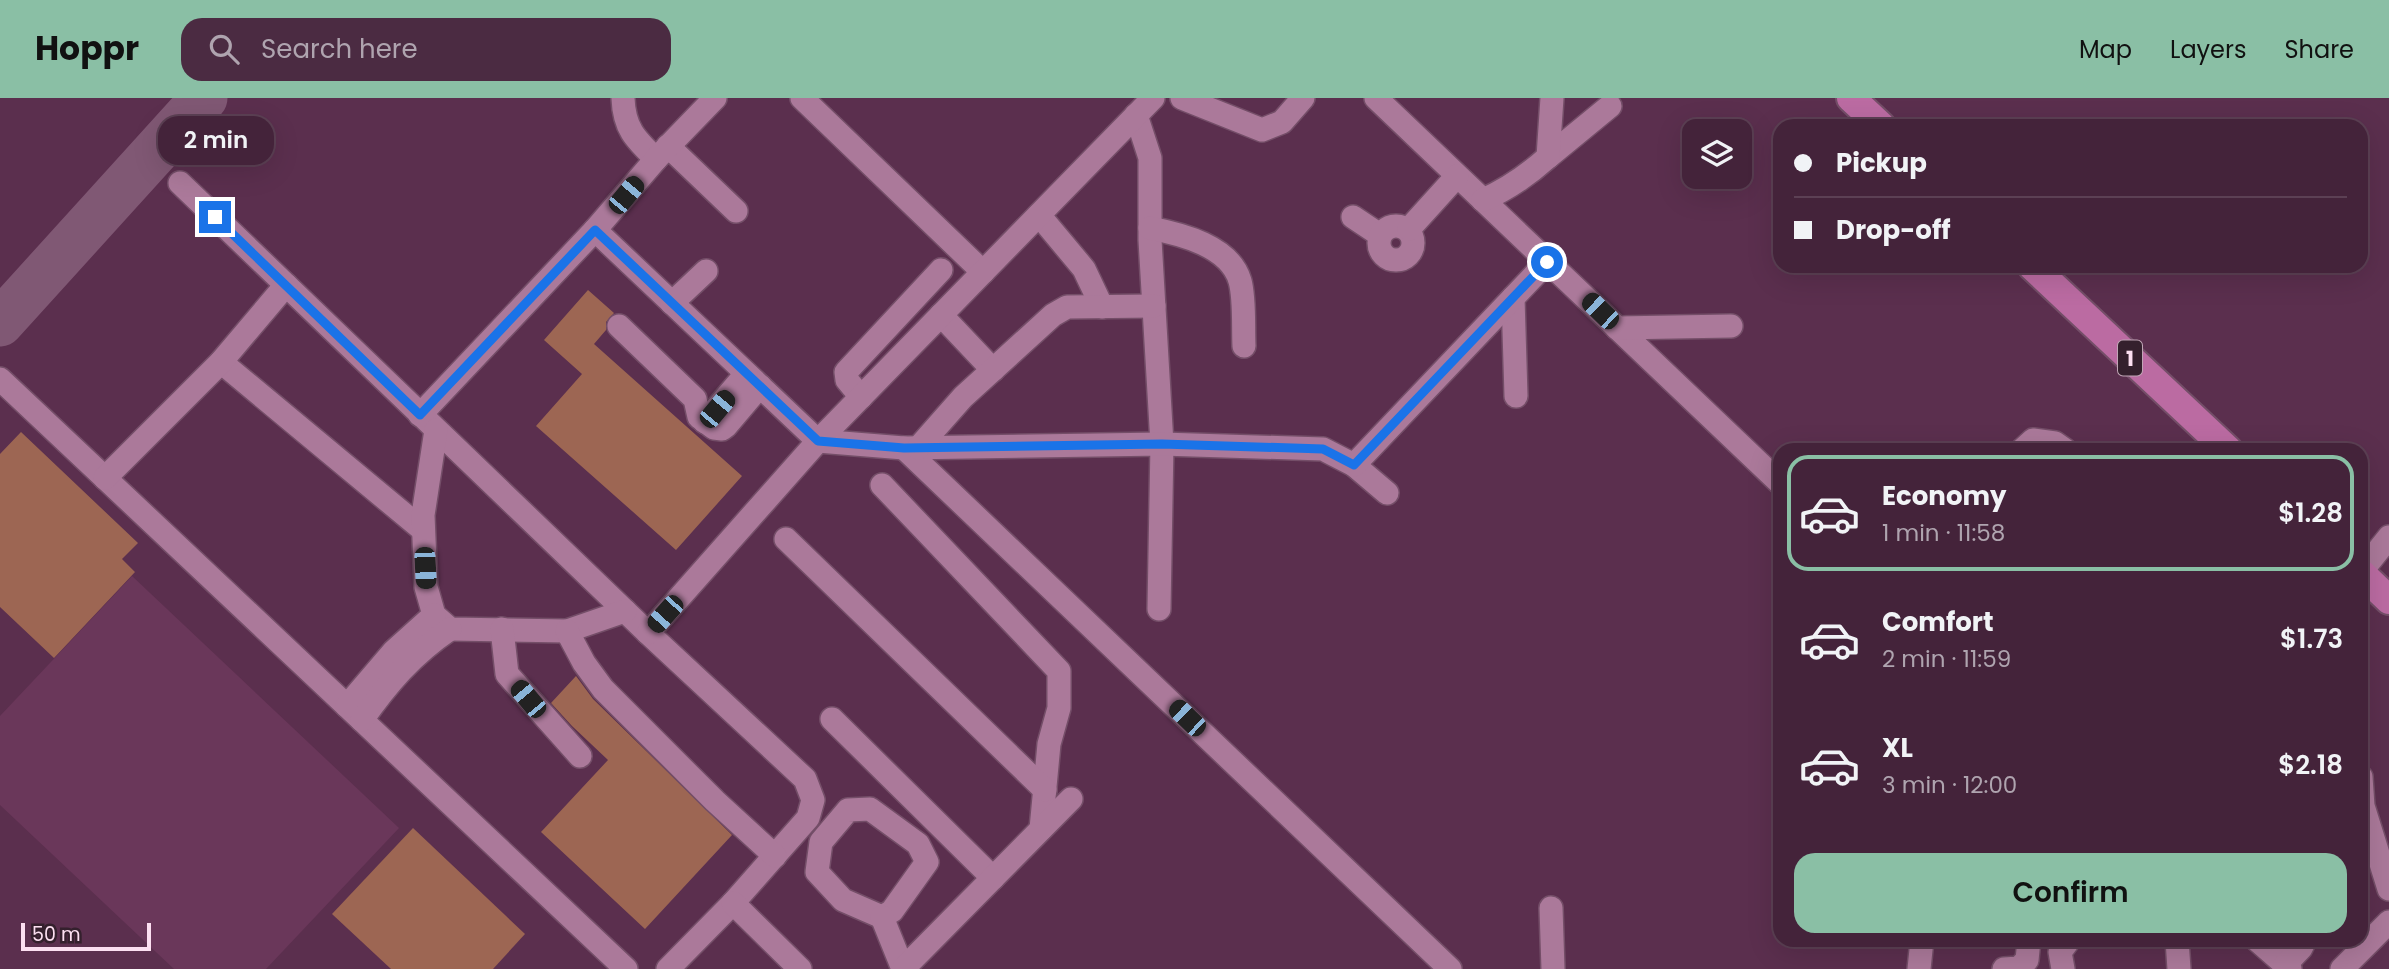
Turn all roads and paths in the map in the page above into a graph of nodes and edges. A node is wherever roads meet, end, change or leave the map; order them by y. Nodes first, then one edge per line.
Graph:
1 (623, 98) edge
2 (716, 98) edge
3 (802, 98) edge
4 (1153, 98) edge
5 (1182, 98) edge
6 (1303, 98) edge
7 (1376, 98) edge
8 (1552, 98) edge
9 (1851, 98) edge
10 (1610, 106) dead end
11 (1136, 115) junction
12 (1874, 119) edge
13 (662, 153) junction
14 (1548, 157) junction
15 (1457, 176) junction
16 (180, 183) dead end
17 (1483, 200) junction
18 (736, 211) dead end
19 (1039, 215) junction
20 (1353, 217) dead end
21 (1150, 228) junction
22 (595, 230) junction
23 (1547, 262) junction
24 (941, 270) dead end
25 (706, 271) dead end
26 (983, 272) junction
27 (2039, 273) edge
28 (286, 285) junction
29 (1513, 298) junction
30 (672, 303) junction
31 (1154, 306) junction
32 (1102, 307) junction
33 (941, 315) junction
34 (619, 326) dead end
35 (1731, 326) dead end
36 (1617, 328) junction
37 (1244, 346) dead end
38 (221, 362) junction
39 (993, 370) junction
40 (0, 379) edge
41 (753, 380) junction
42 (1516, 396) dead end
43 (860, 397) junction
44 (428, 423) junction
45 (818, 441) junction
46 (2030, 443) edge
47 (2055, 443) edge
48 (2221, 443) edge
49 (1162, 444) junction
50 (911, 448) junction
51 (1354, 465) junction
52 (1773, 476) edge
53 (105, 478) junction
54 (882, 485) dead end
55 (1387, 493) dead end
56 (423, 530) junction
57 (2389, 537) edge
58 (786, 539) dead end
59 (2368, 564) edge
60 (2368, 580) edge
61 (2389, 600) edge
62 (1159, 609) dead end
63 (625, 611) junction
64 (442, 622) junction
65 (502, 629) junction
66 (566, 631) junction
67 (648, 633) junction
68 (354, 713) junction
69 (832, 719) dead end
70 (580, 756) dead end
71 (1045, 790) junction
72 (1071, 799) dead end
73 (2368, 823) edge
74 (1041, 829) junction
75 (2368, 847) edge
76 (775, 856) junction
77 (2379, 860) junction
78 (993, 878) junction
79 (2389, 889) edge
80 (733, 903) junction
81 (1551, 908) dead end
82 (882, 917) junction
83 (2389, 922) edge
84 (2368, 943) edge
85 (1921, 947) edge
86 (2028, 947) edge
87 (2064, 947) edge
88 (2177, 947) edge
89 (2263, 947) edge
90 (2302, 947) edge
91 (2364, 947) edge
92 (2278, 965) edge
93 (626, 969) edge
94 (667, 969) edge
95 (800, 969) edge
96 (903, 969) edge
97 (1450, 969) edge
98 (1553, 969) edge
99 (1919, 969) edge
100 (2004, 969) edge
101 (2063, 969) edge
102 (2179, 969) edge
103 (2342, 969) edge

1 - 13 street
2 - 13 street
3 - 26 street
4 - 11 street
5 - 6 street
7 - 15 street
8 - 14 street
9 - 12 main road
10 - 14 street
11 - 19 street
11 - 21 street
13 - 18 street
13 - 22 street
14 - 17 street
15 - 17 street
15 - 20 street
16 - 28 street
17 - 23 street
19 - 26 street
19 - 32 street
21 - 31 street
21 - 37 street
22 - 30 street
22 - 44 street
23 - 29 street
23 - 36 street
24 - 43 street
25 - 30 street
26 - 33 street
27 - 48 main road, 1
28 - 38 street
28 - 44 street
29 - 42 street
29 - 51 street
30 - 41 street
31 - 32 street
31 - 49 street
32 - 39 street
33 - 39 street
33 - 43 street
34 - 41 street
35 - 36 street
36 - 52 street
38 - 53 street
38 - 56 street
39 - 50 street
40 - 53 street
41 - 45 street
43 - 45 street
44 - 56 street
44 - 63 street
45 - 50 street
45 - 67 street
46 - 47 street
49 - 50 street
49 - 51 street
49 - 62 street
50 - 97 street
51 - 55 street
53 - 68 street
54 - 71 street
56 - 64 street
57 - 59 street
58 - 71 street
60 - 61 main road
63 - 66 street
63 - 67 street
64 - 65 street
64 - 68 street
65 - 66 street
65 - 70 street
66 - 76 street
67 - 76 street
68 - 93 street
69 - 78 street
71 - 74 street
72 - 74 street
73 - 77 street
74 - 78 street
75 - 77 street
76 - 80 street
77 - 79 street
78 - 96 street
80 - 94 street
80 - 95 street
81 - 98 street
82 - 82 street
82 - 96 street
83 - 84 street
85 - 99 street
86 - 100 street
87 - 101 street
88 - 102 street
89 - 92 street
90 - 92 street
91 - 103 street

